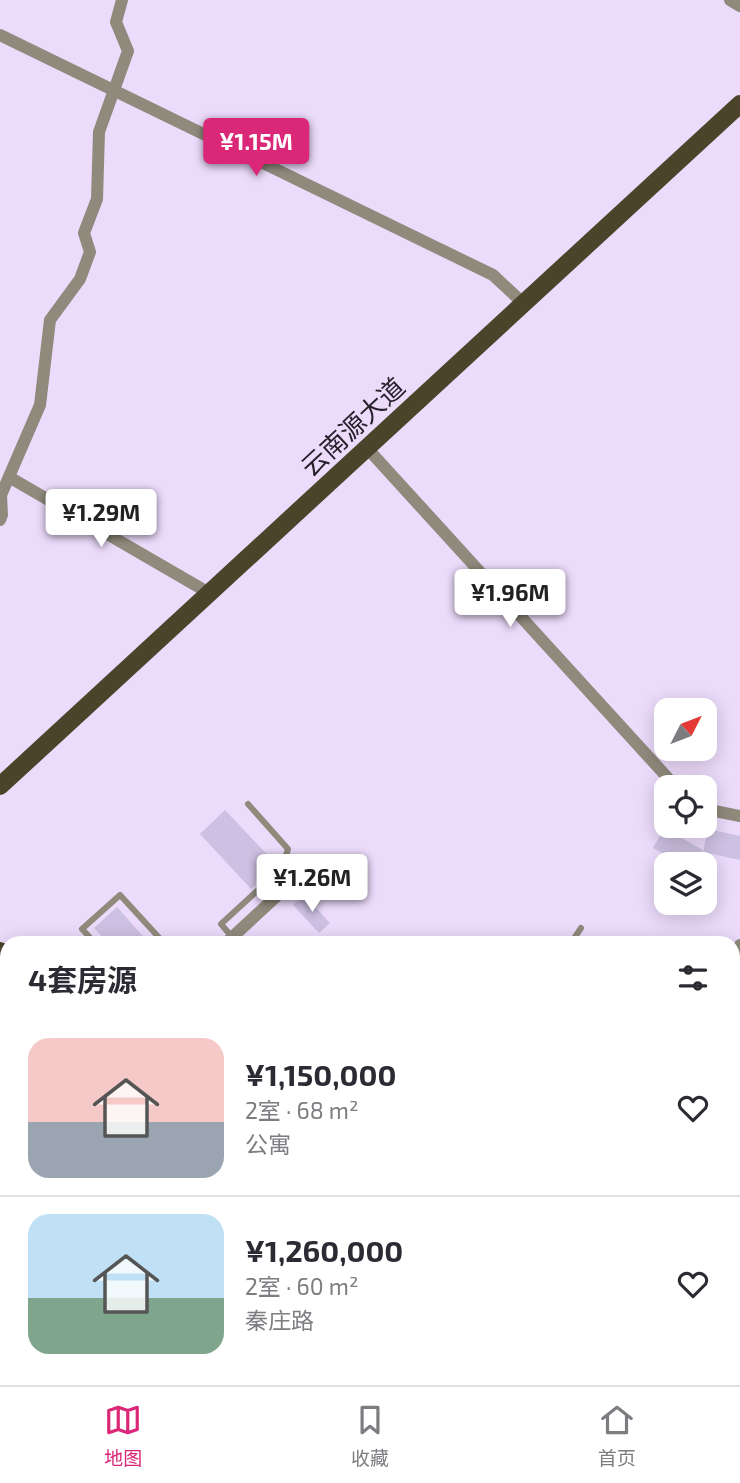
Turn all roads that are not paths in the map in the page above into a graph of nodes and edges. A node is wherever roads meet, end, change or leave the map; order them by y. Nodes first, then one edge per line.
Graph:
1 (122, 0) edge
2 (730, 0) edge
3 (740, 6) edge
4 (0, 35) edge
5 (113, 89) junction
6 (740, 104) edge
7 (524, 304) junction
8 (367, 448) junction
9 (9, 477) junction
10 (0, 520) edge
11 (209, 593) junction
12 (665, 775) edge
13 (0, 786) edge
14 (248, 804) dead end
15 (717, 811) edge
16 (740, 816) edge
17 (293, 881) dead end
18 (581, 928) dead end
19 (88, 936) edge
20 (158, 936) edge
21 (227, 936) edge
22 (233, 936) edge
23 (576, 936) edge

1 - 5 street
2 - 3 street
4 - 5 street
5 - 7 street
5 - 9 street
6 - 7 main road, 云南源大道
7 - 8 main road, 云南源大道
8 - 11 main road, 云南源大道
8 - 12 street
9 - 10 street
9 - 11 street
11 - 13 main road, 云南源大道
14 - 21 lane
15 - 16 street
17 - 22 street
18 - 23 lane
19 - 20 lane

